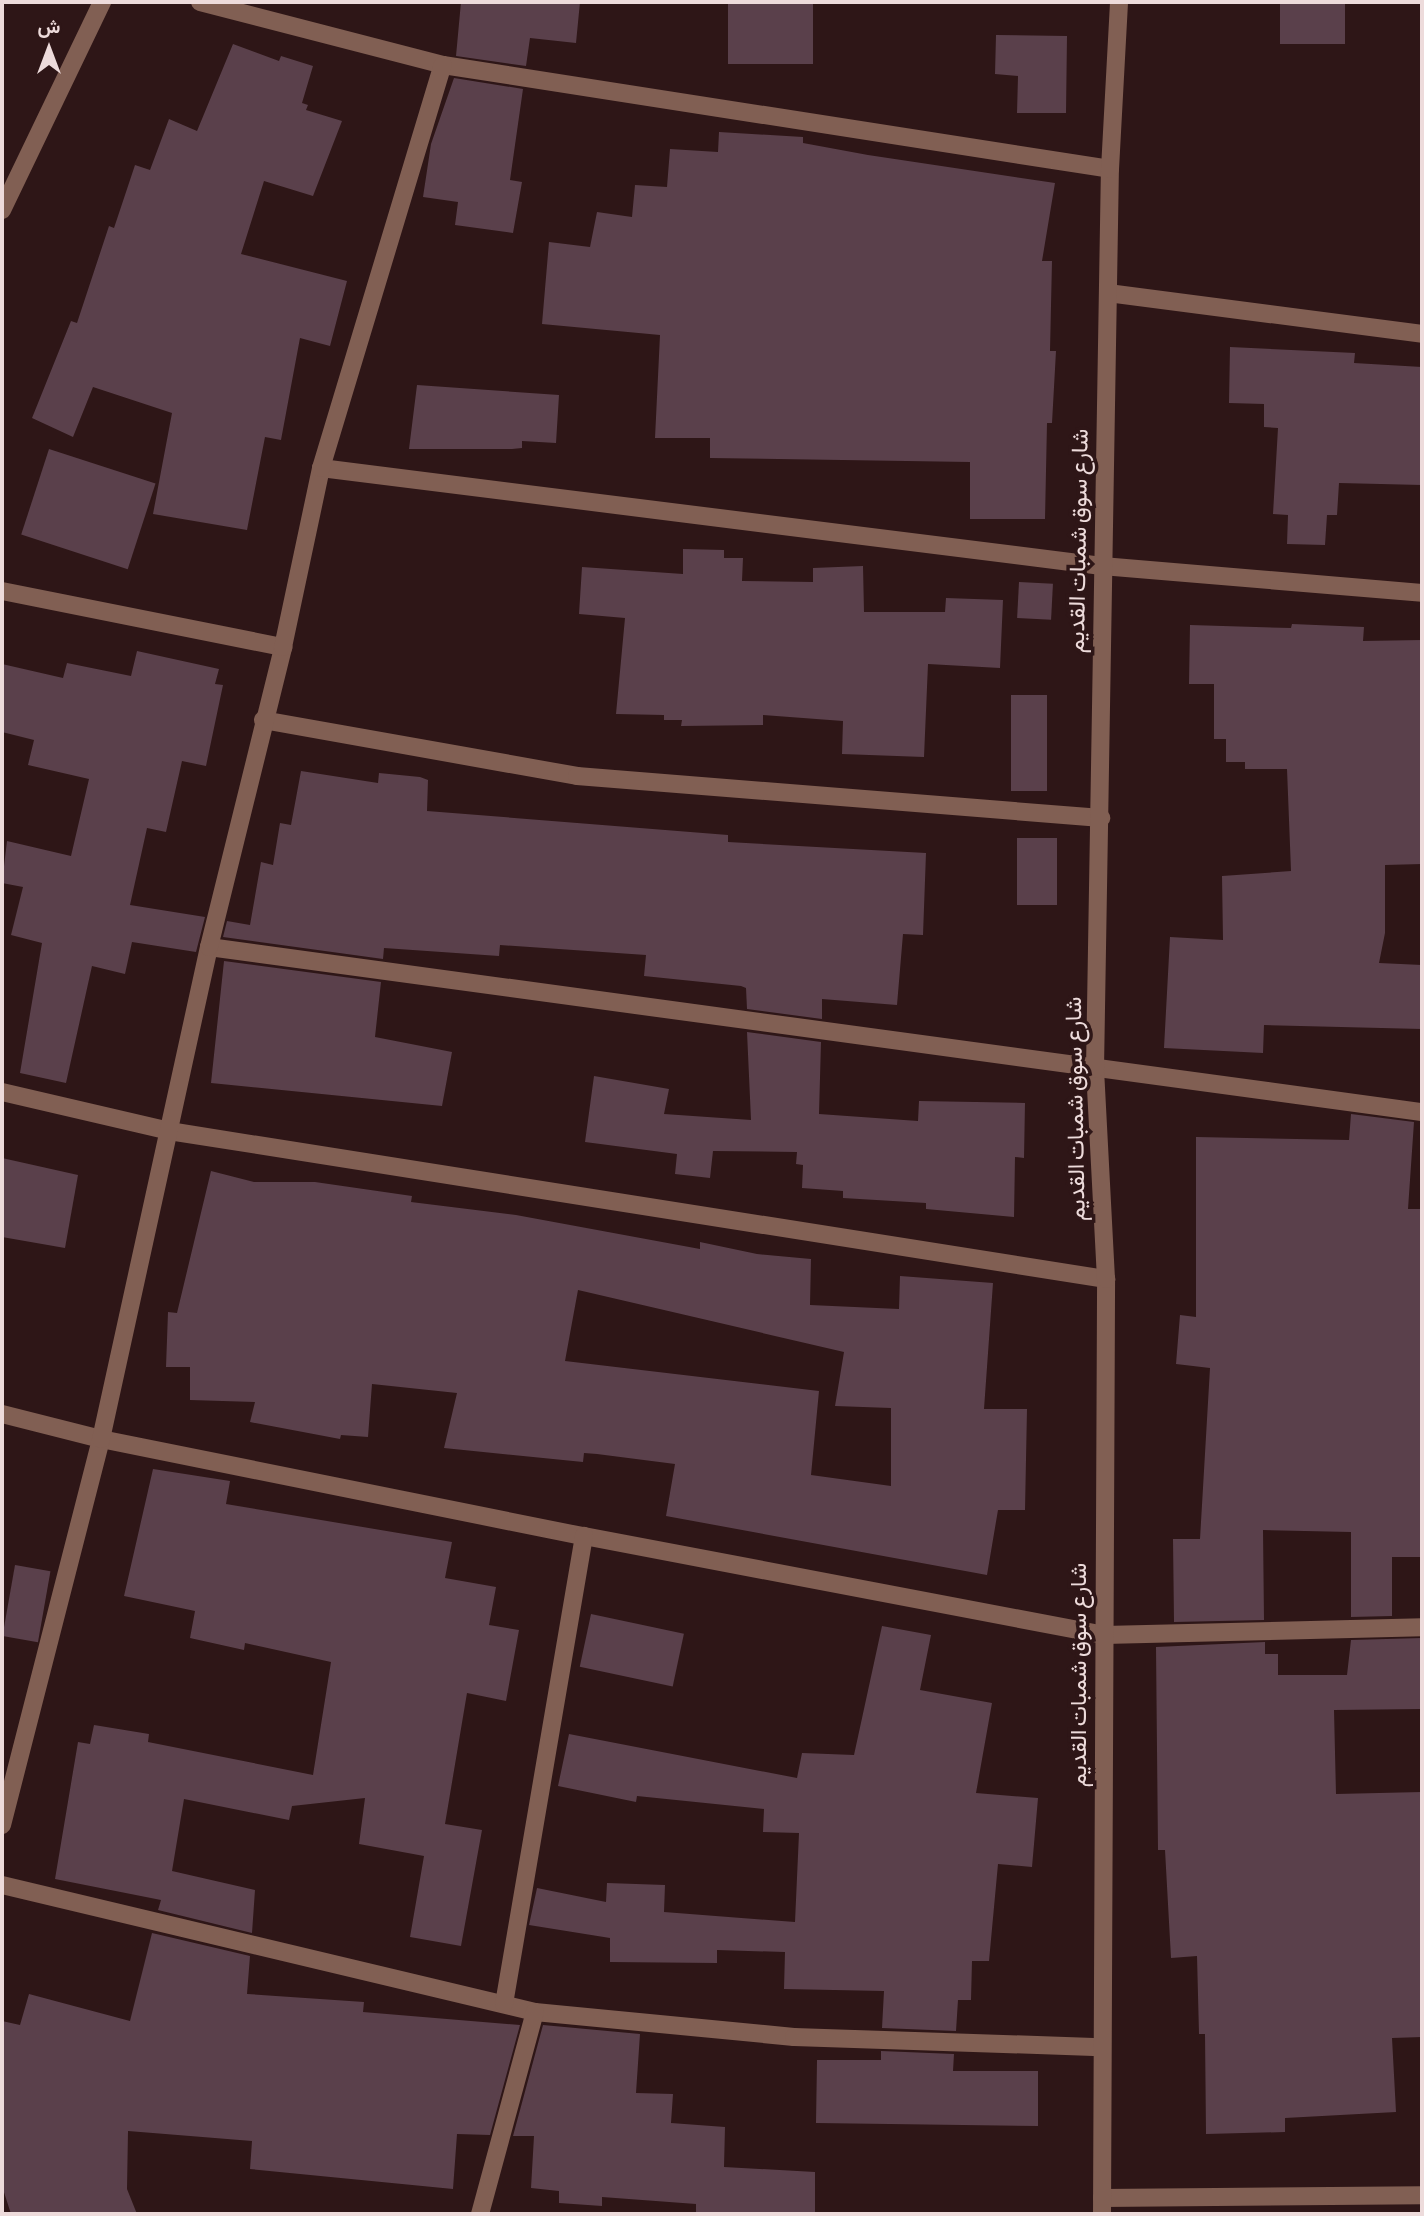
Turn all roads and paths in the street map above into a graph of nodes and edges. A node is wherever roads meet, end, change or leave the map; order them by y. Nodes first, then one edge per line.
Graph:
1 (102, 2) edge
2 (200, 2) edge
3 (1119, 2) edge
4 (443, 65) junction
5 (1110, 169) junction
6 (2, 210) edge
7 (1108, 293) junction
8 (1422, 334) edge
9 (321, 468) junction
10 (1102, 566) junction
11 (2, 591) edge
12 (1422, 593) edge
13 (283, 647) junction
14 (263, 720) junction
15 (1101, 818) junction
16 (209, 947) junction
17 (1095, 1069) junction
18 (2, 1092) edge
19 (1422, 1112) edge
20 (169, 1131) junction
21 (1106, 1279) junction
22 (2, 1414) edge
23 (101, 1439) junction
24 (584, 1536) junction
25 (1422, 1627) edge
26 (1104, 1636) junction
27 (2, 1825) edge
28 (2, 1885) edge
29 (504, 2004) junction
30 (535, 2012) junction
31 (1101, 2047) junction
32 (1422, 2195) edge
33 (1102, 2206) edge
34 (481, 2214) edge

1 - 6 street
2 - 4 street
3 - 5 street, شارع سوق شمبات القديم
4 - 5 street
4 - 9 street
5 - 7 street, شارع سوق شمبات القديم
7 - 8 street
7 - 10 street, شارع سوق شمبات القديم
9 - 10 street
9 - 13 street
10 - 12 street
10 - 15 street, شارع سوق شمبات القديم
11 - 13 street
13 - 14 street
14 - 15 street
14 - 16 street
15 - 17 street, شارع سوق شمبات القديم
16 - 17 street
16 - 20 street
17 - 19 street
17 - 21 street, شارع سوق شمبات القديم
18 - 20 street
20 - 21 street
20 - 23 street
21 - 26 street, شارع سوق شمبات القديم
22 - 23 street
23 - 24 street
23 - 27 street
24 - 26 street
24 - 29 street
25 - 26 street
26 - 31 street, شارع سوق شمبات القديم
28 - 29 street
29 - 30 street
30 - 31 street
30 - 34 street
31 - 33 street, شارع سوق شمبات القديم
32 - 33 street

